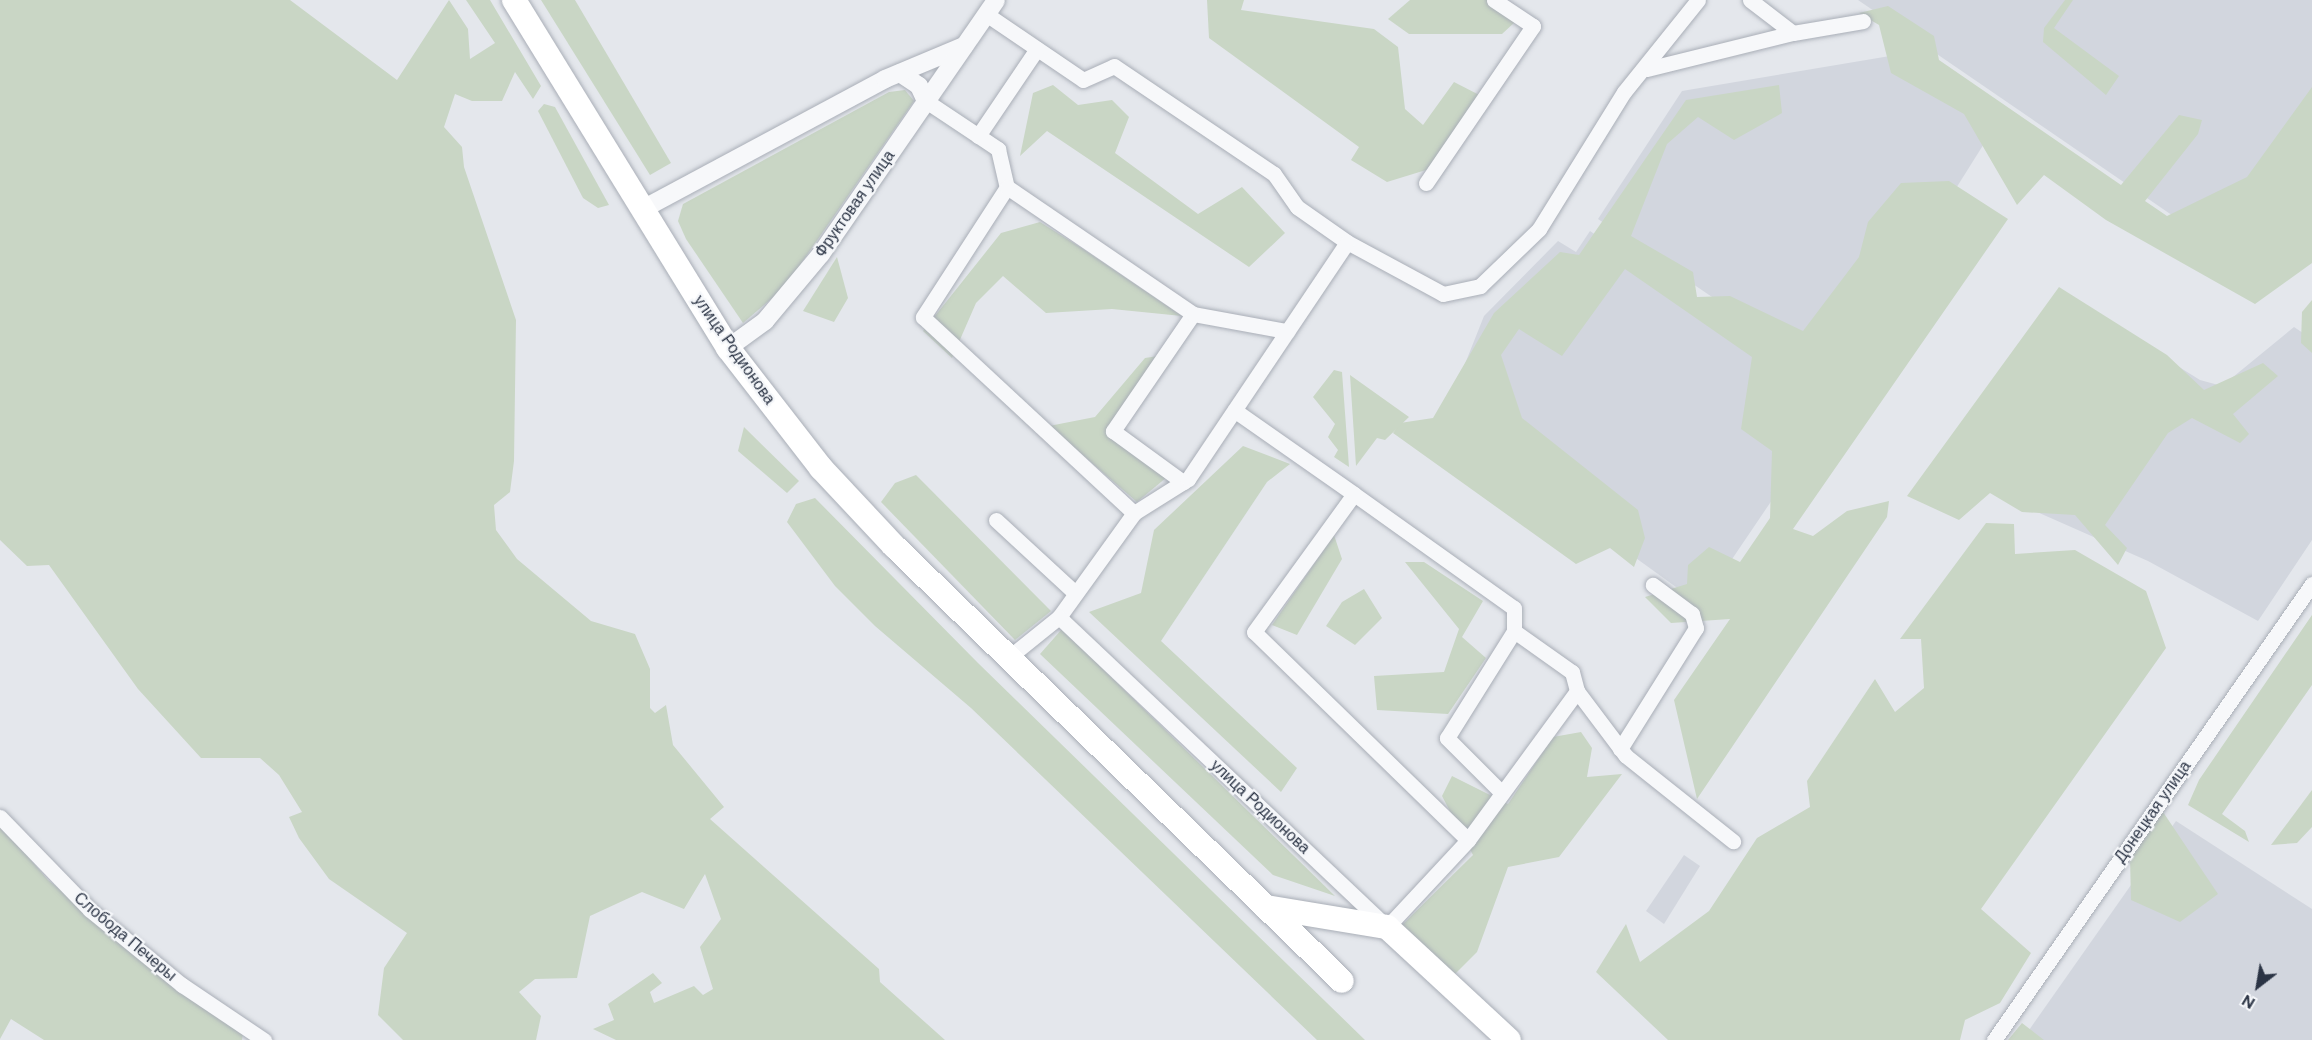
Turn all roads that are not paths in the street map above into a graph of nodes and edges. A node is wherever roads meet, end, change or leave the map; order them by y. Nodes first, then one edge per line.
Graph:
1 (514, 0) edge
2 (1494, 0) edge
3 (1698, 0) edge
4 (1750, 0) edge
5 (991, 7) edge
6 (1863, 21) dead end
7 (1793, 33) junction
8 (964, 46) junction
9 (1038, 49) junction
10 (1647, 69) junction
11 (900, 73) junction
12 (926, 101) junction
13 (978, 136) junction
14 (1426, 183) dead end
15 (1007, 187) junction
16 (641, 210) junction
17 (1347, 242) junction
18 (1193, 314) junction
19 (1287, 332) junction
20 (728, 348) junction
21 (1234, 410) junction
22 (1183, 482) junction
23 (1354, 494) junction
24 (1134, 513) junction
25 (996, 520) dead end
26 (2312, 584) edge
27 (1653, 585) dead end
28 (1074, 592) junction
29 (1059, 617) junction
30 (1514, 631) junction
31 (1008, 658) junction
32 (1577, 691) junction
33 (1620, 749) junction
34 (1502, 793) junction
35 (0, 817) edge
36 (1468, 840) junction
37 (1733, 841) dead end
38 (1266, 907) junction
39 (1387, 927) junction
40 (1342, 981) dead end
41 (257, 1038) edge
42 (1509, 1040) edge
43 (1994, 1040) edge

1 - 16 main road, улица Родионова
2 - 14 street
3 - 10 street
4 - 7 street
5 - 8 street, Фруктовая улица
5 - 9 street
6 - 7 street
7 - 10 street
8 - 11 street
8 - 12 street, Фруктовая улица
9 - 13 street
9 - 17 street
10 - 17 street
11 - 12 street
11 - 16 street
12 - 13 street
12 - 20 street, Фруктовая улица
13 - 15 street
15 - 18 street
15 - 24 street
16 - 20 main road, улица Родионова
17 - 19 street
18 - 19 street
18 - 22 street
19 - 21 street
20 - 31 main road, улица Родионова
21 - 22 street
21 - 23 street
22 - 24 street
23 - 30 street
23 - 36 street
24 - 28 street
25 - 28 street
26 - 43 street, Донецкая улица
27 - 33 street
28 - 29 street
29 - 31 street
29 - 39 street, улица Родионова
30 - 32 street
30 - 34 street
31 - 38 main road, улица Родионова
32 - 33 street
32 - 34 street
33 - 37 street
34 - 36 street
35 - 41 street, Слобода Печеры
36 - 39 street
38 - 39 main road
38 - 40 main road, улица Родионова
39 - 42 main road, улица Родионова

